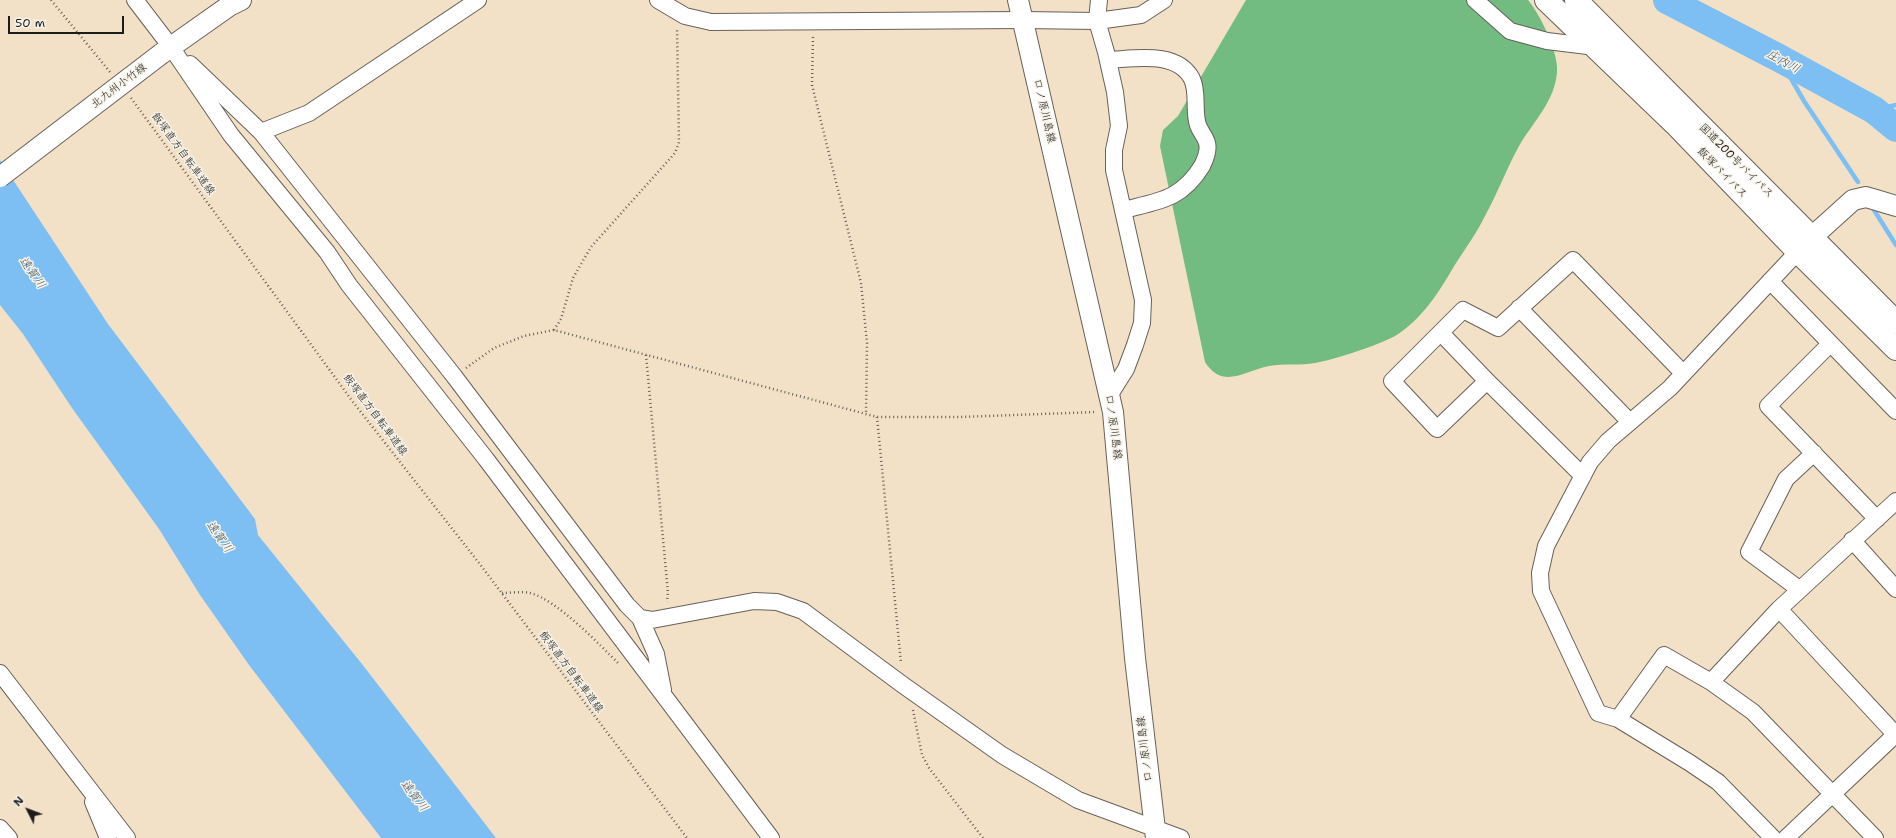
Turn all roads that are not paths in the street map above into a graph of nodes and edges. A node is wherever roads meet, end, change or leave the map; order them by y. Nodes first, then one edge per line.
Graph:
1 (135, 0) edge
2 (148, 0) edge
3 (241, 0) edge
4 (478, 0) edge
5 (658, 0) edge
6 (1018, 0) edge
7 (1099, 0) edge
8 (1164, 0) edge
9 (1475, 0) edge
10 (1546, 0) edge
11 (1576, 0) edge
12 (1023, 20) junction
13 (1097, 22) junction
14 (165, 46) junction
15 (1596, 47) junction
16 (1108, 60) junction
17 (261, 132) junction
18 (0, 177) edge
19 (1896, 206) edge
20 (1123, 210) junction
21 (1805, 244) junction
22 (1770, 281) junction
23 (1519, 308) junction
24 (1896, 322) edge
25 (1441, 333) junction
26 (1830, 344) junction
27 (1896, 349) edge
28 (1683, 373) junction
29 (1487, 381) junction
30 (1111, 404) junction
31 (1896, 411) edge
32 (1630, 422) junction
33 (1814, 453) junction
34 (1583, 476) junction
35 (1896, 501) edge
36 (1877, 519) junction
37 (1852, 540) junction
38 (1799, 589) junction
39 (1896, 589) edge
40 (1779, 608) junction
41 (640, 618) junction
42 (0, 673) edge
43 (1712, 682) junction
44 (664, 696) junction
45 (1618, 719) junction
46 (1896, 734) edge
47 (87, 786) junction
48 (1833, 795) junction
49 (0, 828) edge
50 (1155, 833) edge
51 (9, 838) edge
52 (108, 838) edge
53 (127, 838) edge
54 (771, 838) edge
55 (1181, 838) edge
56 (1773, 838) edge
57 (1786, 838) edge
58 (1875, 838) edge

1 - 14 street
2 - 14 street
3 - 14 main road, 北九州小竹線
4 - 17 street
5 - 12 street
6 - 12 main road, 口ノ原川島線
7 - 13 street
8 - 13 street
9 - 15 street
10 - 15 highway, 飯塚バイパス
11 - 21 highway, 国道200号バイパス
12 - 13 street
12 - 30 main road, 口ノ原川島線
13 - 16 street
14 - 17 street
14 - 18 main road, 北九州小竹線, bridge
14 - 44 street
15 - 21 highway, 飯塚バイパス
16 - 20 street
16 - 20 street
17 - 41 street
19 - 21 main road
20 - 30 street
21 - 22 street
21 - 24 highway, 国道200号バイパス
21 - 27 highway, 飯塚バイパス
22 - 26 street
22 - 28 street
23 - 25 street
23 - 28 street
23 - 32 street
25 - 29 street
25 - 29 street
26 - 31 street
26 - 33 street
28 - 32 street
29 - 34 street
30 - 50 main road, 口ノ原川島線
32 - 34 street
33 - 36 street
33 - 38 street
34 - 45 street
35 - 36 street
36 - 37 street
37 - 38 street
37 - 39 street
38 - 40 street
40 - 43 street
40 - 46 street
41 - 44 street
41 - 50 street
42 - 47 street
43 - 45 street
43 - 48 street
44 - 54 street
45 - 56 street
46 - 48 street
47 - 52 street
47 - 53 street
48 - 57 street
48 - 58 street
49 - 51 street
50 - 55 street

